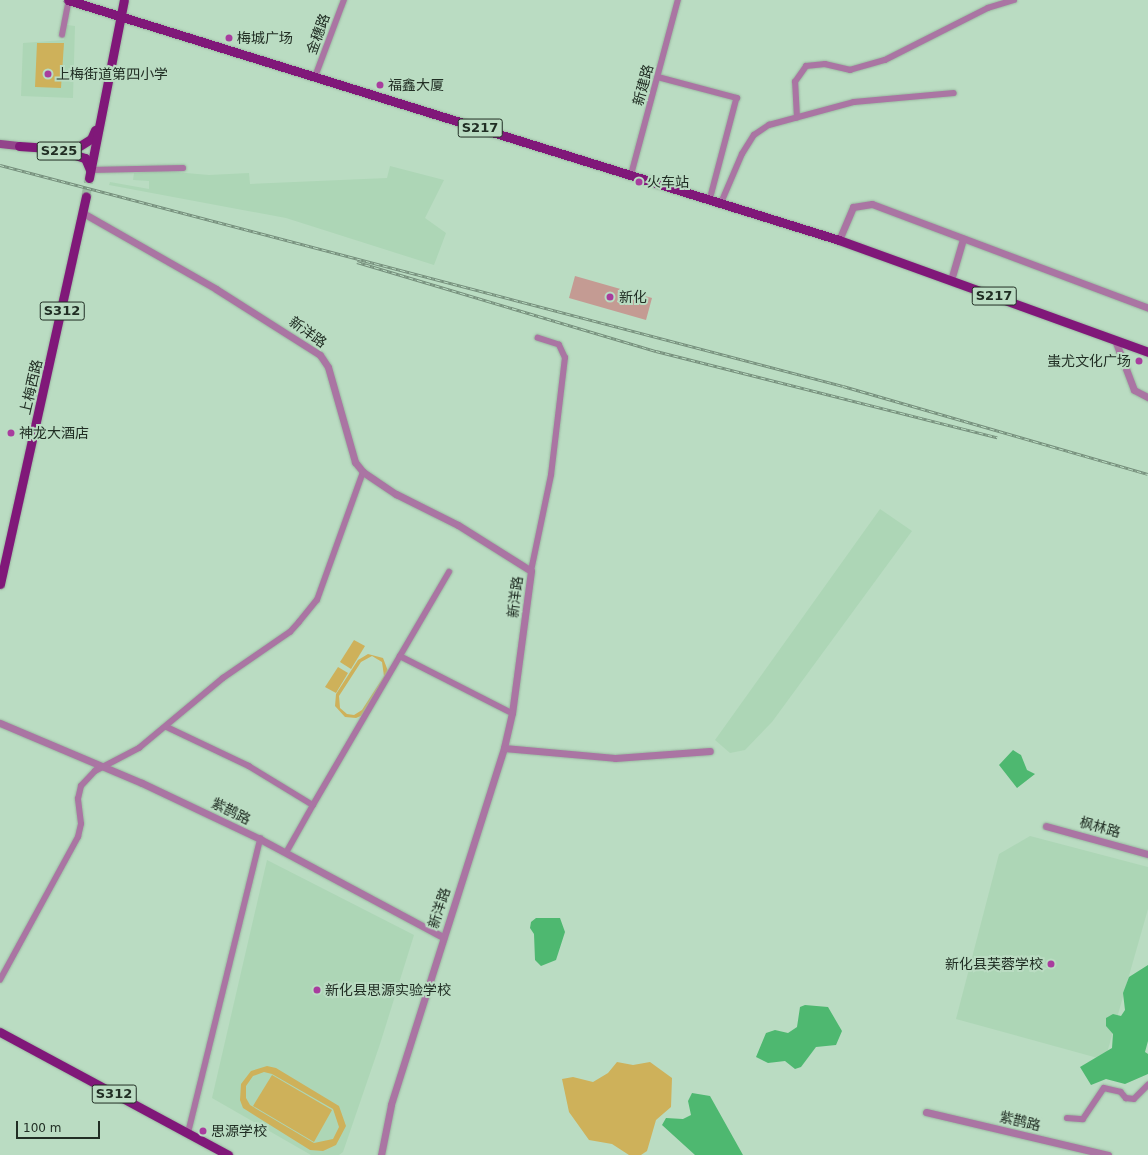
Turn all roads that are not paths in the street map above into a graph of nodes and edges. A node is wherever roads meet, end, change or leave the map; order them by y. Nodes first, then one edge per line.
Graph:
1 (69, 0) edge
2 (120, 0) edge
3 (124, 0) edge
4 (344, 0) edge
5 (678, 0) edge
6 (1014, 0) edge
7 (119, 16) junction
8 (62, 35) dead end
9 (315, 77) junction
10 (658, 77) junction
11 (954, 93) dead end
12 (797, 118) junction
13 (101, 120) junction
14 (0, 144) edge
15 (19, 146) junction
16 (183, 168) dead end
17 (90, 174) junction
18 (631, 175) junction
19 (86, 196) tunnel mouth
20 (710, 200) junction
21 (721, 203) junction
22 (83, 213) junction
23 (963, 238) junction
24 (839, 240) junction
25 (951, 280) junction
26 (1148, 308) edge
27 (538, 338) dead end
28 (1115, 340) junction
29 (1148, 352) edge
30 (1148, 397) edge
31 (363, 472) junction
32 (532, 571) junction
33 (449, 572) dead end
34 (0, 584) edge
35 (400, 656) junction
36 (512, 714) junction
37 (0, 723) edge
38 (166, 727) junction
39 (504, 748) junction
40 (710, 751) dead end
41 (104, 766) junction
42 (313, 805) junction
43 (1046, 826) dead end
44 (260, 839) junction
45 (286, 853) junction
46 (1148, 854) edge
47 (443, 937) junction
48 (0, 980) edge
49 (0, 1032) edge
50 (1148, 1085) edge
51 (926, 1112) dead end
52 (1067, 1118) dead end
53 (188, 1133) junction
54 (228, 1155) edge
55 (380, 1155) edge
56 (1108, 1155) edge

1 - 7 main road
1 - 8 street
2 - 7 main road
3 - 7 main road
4 - 9 street, 金穗路
5 - 10 street, 新建路
6 - 12 street
7 - 9 main road, S217
7 - 13 main road
9 - 18 main road, S217
10 - 18 street, 新建路
10 - 20 street
11 - 12 street
12 - 21 street
13 - 15 main road
13 - 17 main road
14 - 15 main road
15 - 17 main road, S225
16 - 17 street
18 - 20 main road, S217
19 - 22 main road, 上梅西路 / S312
20 - 21 main road, S217
21 - 24 main road, S217
22 - 31 street, 新洋路
22 - 34 main road, 上梅西路 / S312
23 - 24 street
23 - 25 street
23 - 26 street
24 - 25 main road, S217
25 - 28 main road, S217
27 - 32 street
28 - 29 main road, S217
28 - 30 street
31 - 32 street, 新洋路
31 - 38 street
32 - 36 street, 新洋路
33 - 35 street
35 - 36 street
35 - 42 street
36 - 39 street, 新洋路
37 - 41 street, 紫鹊路
38 - 41 street
38 - 42 street
39 - 40 street
39 - 47 street, 新洋路
41 - 44 street, 紫鹊路
41 - 48 street
42 - 45 street
43 - 46 street, 枫林路
44 - 45 street, 紫鹊路
44 - 53 street
45 - 47 street, 紫鹊路
47 - 55 street, 新洋路
49 - 53 main road, S312
50 - 52 street
51 - 56 street, 紫鹊路
53 - 54 main road, S312

